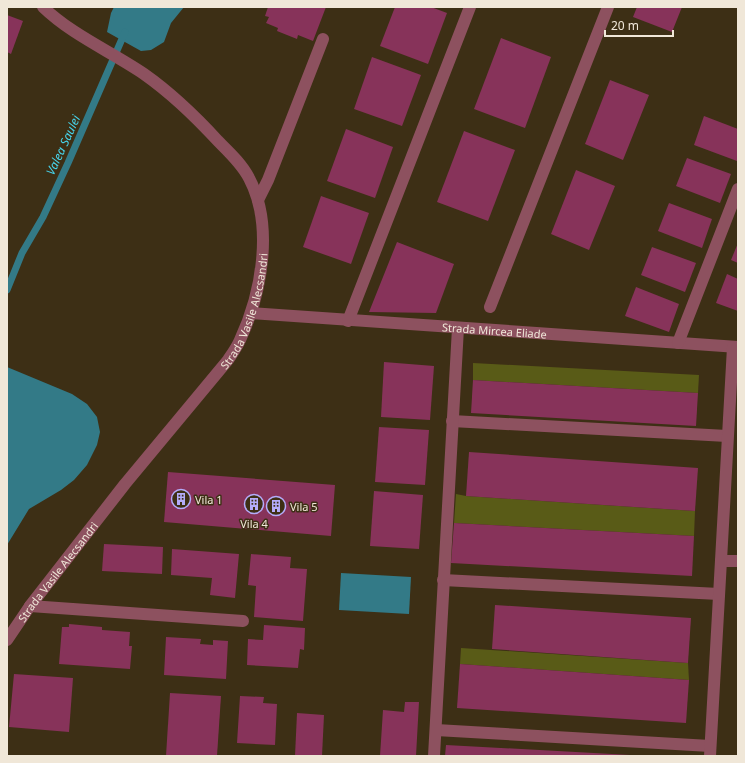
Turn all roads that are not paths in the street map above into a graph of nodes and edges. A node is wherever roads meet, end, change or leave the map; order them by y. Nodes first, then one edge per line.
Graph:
1 (43, 7) edge
2 (470, 7) edge
3 (608, 7) edge
4 (323, 39) dead end
5 (738, 189) edge
6 (258, 200) junction
7 (490, 307) dead end
8 (251, 313) junction
9 (348, 321) junction
10 (458, 328) junction
11 (678, 343) junction
12 (735, 347) edge
13 (452, 421) junction
14 (728, 436) junction
15 (721, 561) junction
16 (738, 561) edge
17 (444, 580) junction
18 (719, 594) junction
19 (30, 606) junction
20 (243, 621) dead end
21 (7, 640) edge
22 (436, 730) junction
23 (710, 751) edge
24 (434, 756) edge

1 - 6 street, Strada Vasile Alecsandri
2 - 9 street
3 - 7 street
4 - 6 street
5 - 11 street
6 - 8 street, Strada Vasile Alecsandri
8 - 9 street, Strada Mircea Eliade
8 - 19 street, Strada Vasile Alecsandri
9 - 10 street, Strada Mircea Eliade
10 - 11 street, Strada Mircea Eliade
10 - 13 street
11 - 12 street, Strada Mircea Eliade
12 - 14 street
13 - 14 street
13 - 17 street
14 - 15 street
15 - 16 street
15 - 18 street
17 - 18 street
17 - 22 street
18 - 23 street
19 - 20 street
19 - 21 street, Strada Vasile Alecsandri
22 - 23 street
22 - 24 street

